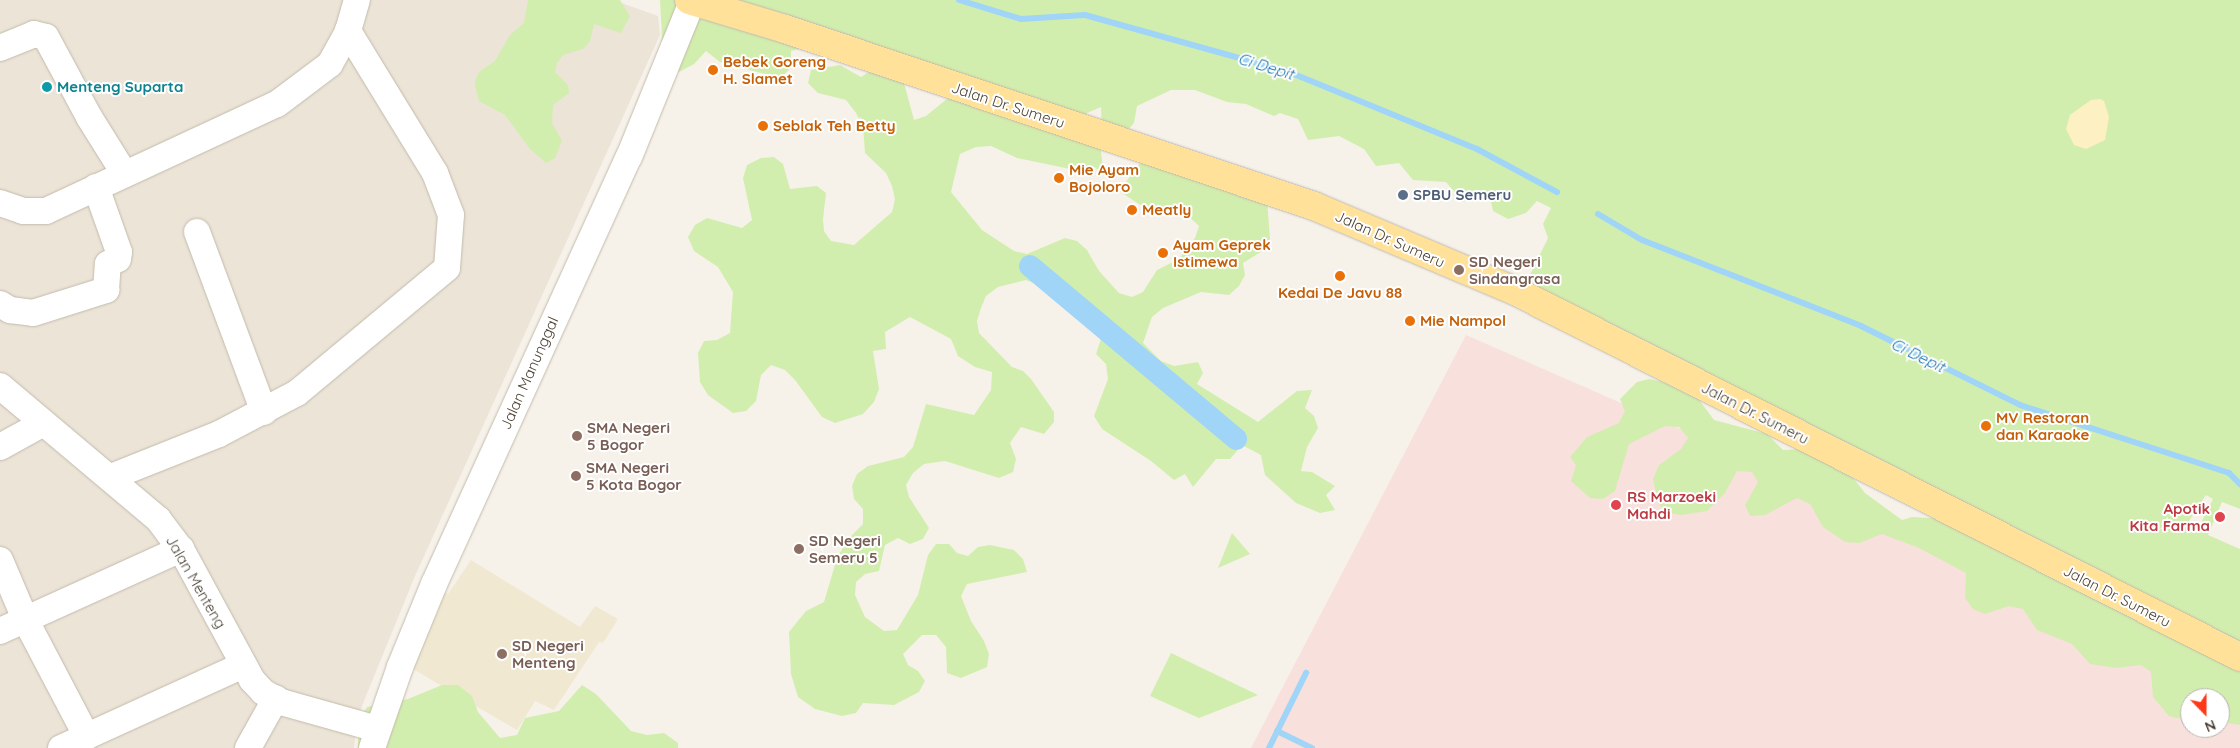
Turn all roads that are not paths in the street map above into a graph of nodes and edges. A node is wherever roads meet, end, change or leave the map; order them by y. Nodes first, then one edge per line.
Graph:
1 (357, 0) edge
2 (691, 1) edge
3 (348, 31) junction
4 (0, 48) edge
5 (124, 173) junction
6 (96, 187) junction
7 (0, 203) edge
8 (198, 232) dead end
9 (0, 304) edge
10 (0, 386) edge
11 (264, 412) junction
12 (42, 424) junction
13 (0, 447) edge
14 (111, 478) junction
15 (180, 549) junction
16 (0, 560) edge
17 (25, 619) junction
18 (0, 632) edge
19 (2240, 657) edge
20 (243, 665) junction
21 (276, 698) junction
22 (87, 737) junction
23 (375, 738) edge
24 (61, 748) edge
25 (248, 748) edge

1 - 3 street
2 - 19 main road, Jalan Dr. Sumeru
2 - 23 street, Jalan Manunggal
3 - 5 street
3 - 11 street
4 - 5 street
5 - 6 street
6 - 7 street
6 - 9 street
8 - 11 street
10 - 12 street, Jalan Menteng
11 - 14 street
12 - 13 street
12 - 14 street, Jalan Menteng
14 - 15 street, Jalan Menteng
15 - 17 street
15 - 20 street, Jalan Menteng
16 - 17 street
17 - 18 street
17 - 22 street
20 - 21 street, Jalan Menteng
20 - 22 street
21 - 23 street, Jalan Menteng
21 - 25 street
22 - 24 street

